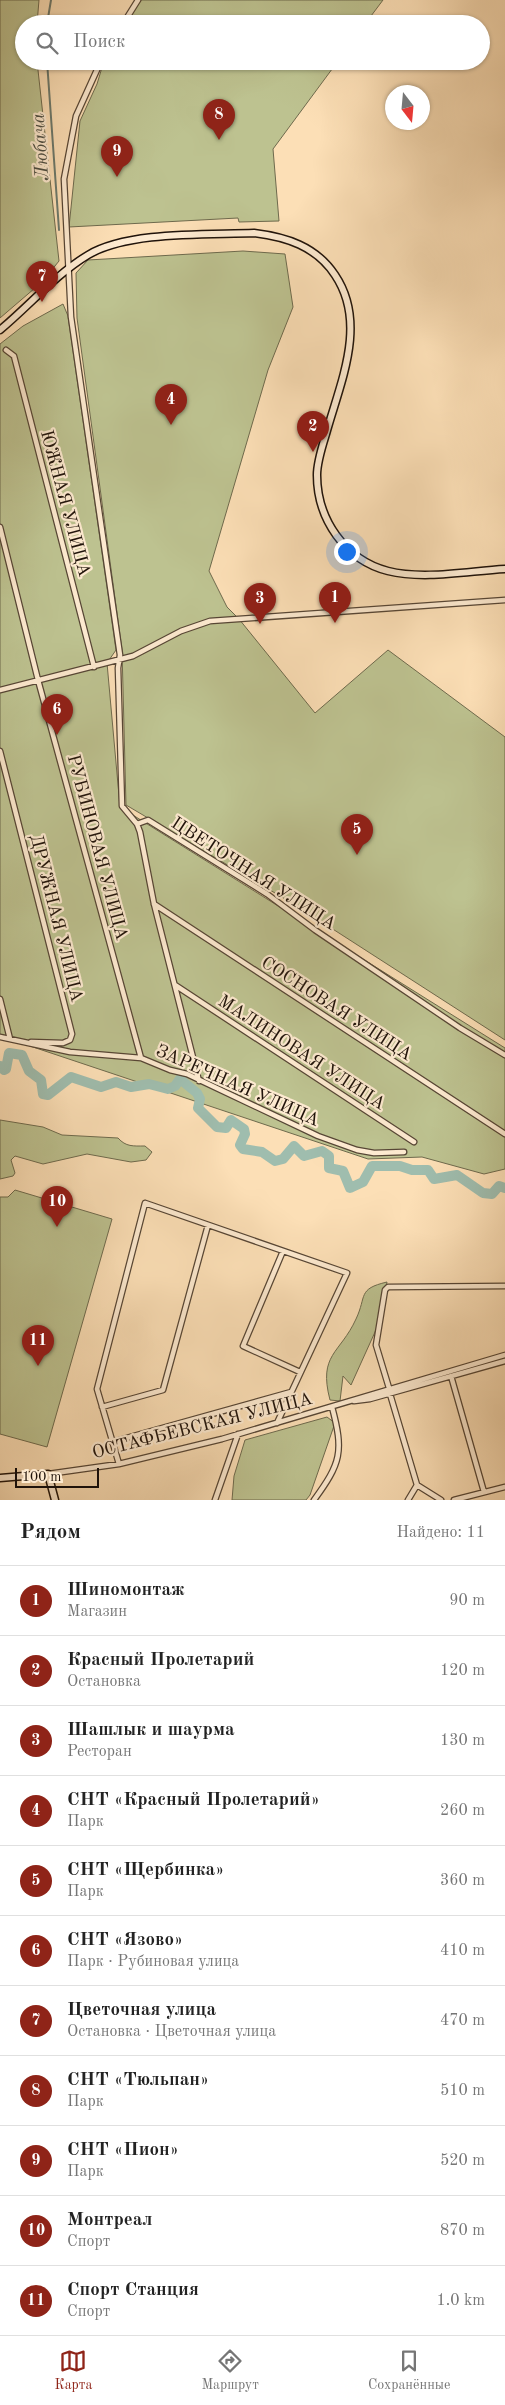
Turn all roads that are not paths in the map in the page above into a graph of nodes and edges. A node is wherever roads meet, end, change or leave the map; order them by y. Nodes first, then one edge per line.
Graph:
1 (138, 0) edge
2 (129, 15) edge
3 (98, 70) edge
4 (68, 269) junction
5 (0, 330) edge
6 (6, 350) dead end
7 (0, 527) edge
8 (505, 569) edge
9 (505, 600) edge
10 (118, 661) junction
11 (94, 666) junction
12 (38, 680) junction
13 (0, 690) edge
14 (0, 751) edge
15 (137, 824) junction
16 (154, 904) junction
17 (175, 985) junction
18 (0, 999) edge
19 (0, 1037) edge
20 (10, 1039) junction
21 (17, 1041) junction
22 (505, 1055) edge
23 (141, 1058) junction
24 (199, 1081) junction
25 (505, 1134) edge
26 (414, 1142) dead end
27 (404, 1152) dead end
28 (208, 1225) junction
29 (283, 1251) junction
30 (505, 1286) edge
31 (505, 1355) edge
32 (505, 1361) edge
33 (300, 1372) junction
34 (451, 1376) junction
35 (389, 1388) junction
36 (291, 1392) junction
37 (390, 1394) junction
38 (350, 1402) junction
39 (102, 1406) junction
40 (332, 1408) junction
41 (277, 1424) junction
42 (238, 1434) junction
43 (112, 1442) junction
44 (118, 1464) junction
45 (48, 1474) junction
46 (0, 1478) edge
47 (417, 1485) junction
48 (505, 1487) edge
49 (484, 1492) junction
50 (55, 1500) edge
51 (215, 1500) edge
52 (314, 1500) edge
53 (408, 1500) edge
54 (441, 1500) edge
55 (454, 1500) edge

1 - 2 street
3 - 4 street
4 - 5 main road
4 - 8 main road
4 - 10 street
6 - 11 street, ЮЖНАЯ УЛИЦА
7 - 12 street, РУБИНОВАЯ УЛИЦА
9 - 10 street
10 - 11 street
10 - 15 street
11 - 12 street
12 - 13 street
12 - 23 street, РУБИНОВАЯ УЛИЦА
14 - 21 street, ДРУЖНАЯ УЛИЦА
15 - 16 street
15 - 22 street, ЦВЕТОЧНАЯ УЛИЦА
16 - 17 street
16 - 25 street, СОСНОВАЯ УЛИЦА
17 - 24 street
17 - 26 street, МАЛИНОВАЯ УЛИЦА
18 - 20 street
19 - 20 street, ЗАРЕЧНАЯ УЛИЦА
20 - 21 street, ЗАРЕЧНАЯ УЛИЦА
21 - 23 street, ЗАРЕЧНАЯ УЛИЦА
23 - 24 street, ЗАРЕЧНАЯ УЛИЦА
24 - 27 street, ЗАРЕЧНАЯ УЛИЦА
28 - 29 street
28 - 39 street
28 - 39 street
29 - 33 street
29 - 33 street
30 - 35 street
31 - 35 street, ОСТАФЬЕВСКАЯ УЛИЦА
32 - 34 street, ОСТАФЬЕВСКАЯ УЛИЦА
33 - 36 street
34 - 37 street, ОСТАФЬЕВСКАЯ УЛИЦА
34 - 49 street
35 - 38 street, ОСТАФЬЕВСКАЯ УЛИЦА
36 - 41 street
36 - 43 street
37 - 38 street, ОСТАФЬЕВСКАЯ УЛИЦА
37 - 47 street
38 - 40 street, ОСТАФЬЕВСКАЯ УЛИЦА
39 - 43 street
40 - 41 street, ОСТАФЬЕВСКАЯ УЛИЦА
40 - 52 street
41 - 42 street, ОСТАФЬЕВСКАЯ УЛИЦА
42 - 44 street, ОСТАФЬЕВСКАЯ УЛИЦА
42 - 51 street
43 - 44 street
44 - 45 street, ОСТАФЬЕВСКАЯ УЛИЦА
45 - 46 main road, ОСТАФЬЕВСКАЯ УЛИЦА
45 - 50 main road
47 - 53 street
47 - 54 street
48 - 49 street
49 - 55 street

